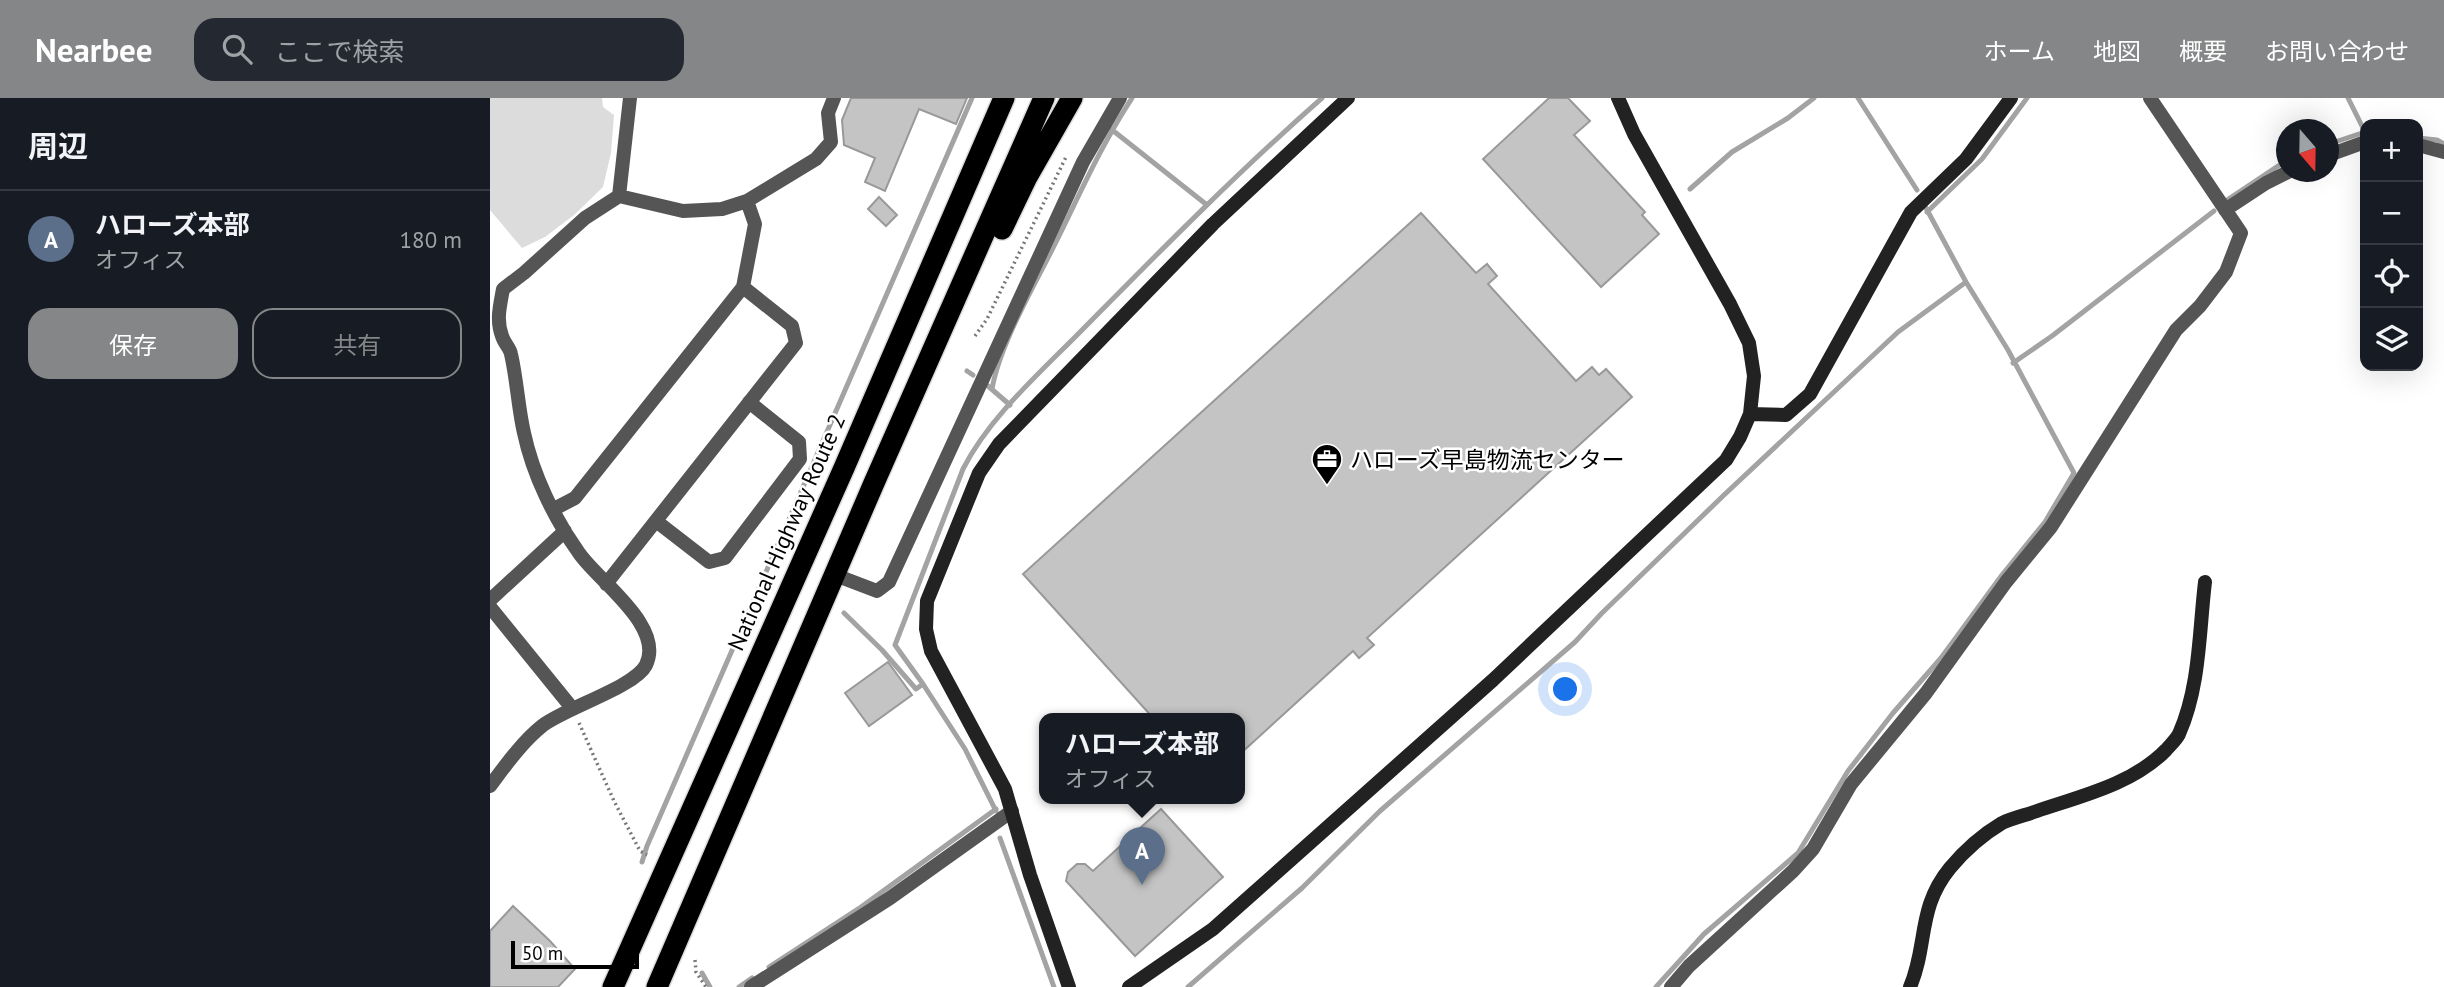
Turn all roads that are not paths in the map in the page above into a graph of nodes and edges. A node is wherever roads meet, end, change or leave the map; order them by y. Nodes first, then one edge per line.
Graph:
1 (630, 98) edge
2 (834, 98) edge
3 (1004, 98) edge
4 (1044, 98) edge
5 (1072, 98) edge
6 (1120, 98) edge
7 (1348, 98) edge
8 (1618, 98) edge
9 (2011, 98) edge
10 (2150, 98) edge
11 (2360, 144) edge
12 (2423, 146) edge
13 (2339, 151) edge
14 (2444, 152) edge
15 (2276, 178) edge
16 (619, 196) junction
17 (747, 201) junction
18 (2225, 210) junction
19 (743, 288) junction
20 (496, 339) edge
21 (750, 402) junction
22 (1749, 414) junction
23 (874, 483) junction
24 (554, 509) junction
25 (656, 521) junction
26 (565, 531) junction
27 (835, 575) junction
28 (2205, 582) dead end
29 (606, 584) junction
30 (490, 600) edge
31 (490, 607) edge
32 (572, 708) junction
33 (490, 786) edge
34 (1012, 811) junction
35 (613, 987) edge
36 (657, 987) edge
37 (751, 987) edge
38 (1069, 987) edge
39 (1129, 987) edge
40 (1671, 987) edge
41 (1910, 987) edge

1 - 16 street
2 - 17 street
3 - 35 highway, National Highway Route 2
4 - 23 highway
5 - 23 highway
6 - 27 street
7 - 34 street
8 - 22 street
9 - 22 street
10 - 18 street
11 - 13 street
12 - 14 street
15 - 18 street
16 - 17 street
16 - 20 street
17 - 19 street
18 - 40 street
19 - 21 street
19 - 24 street
20 - 24 street
21 - 25 street
21 - 25 street
22 - 39 street
23 - 27 highway
24 - 26 street
25 - 29 street
26 - 29 street
26 - 30 street
27 - 36 highway
28 - 41 street
29 - 32 street
31 - 32 street
32 - 33 street
34 - 37 street
34 - 38 street

